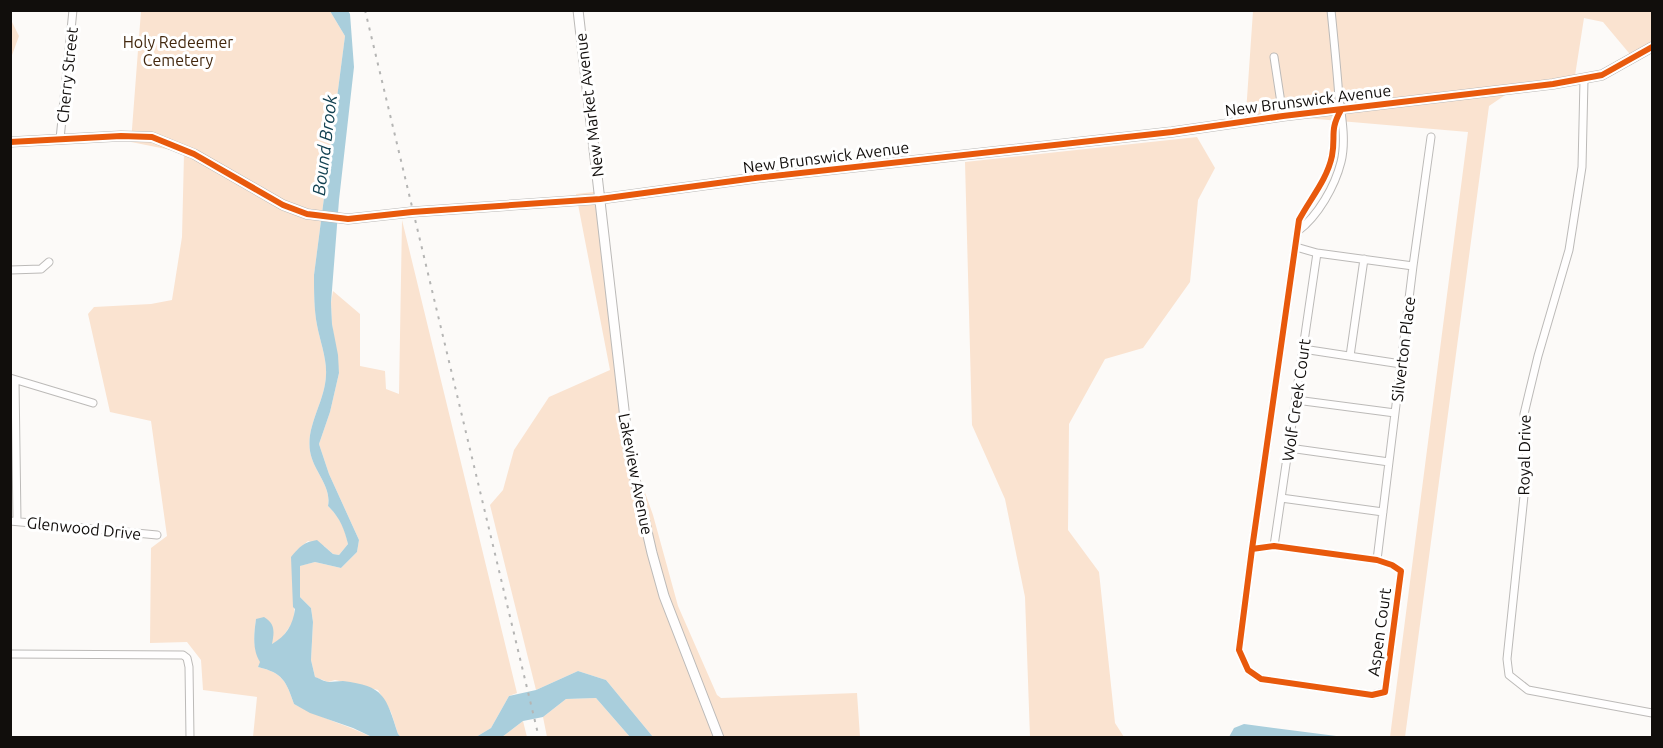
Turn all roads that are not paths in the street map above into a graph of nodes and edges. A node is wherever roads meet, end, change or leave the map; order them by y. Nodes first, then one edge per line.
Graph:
1 (73, 10) edge
2 (579, 10) edge
3 (1331, 10) edge
4 (1653, 46) edge
5 (1274, 57) dead end
6 (1584, 80) junction
7 (1341, 110) junction
8 (1283, 116) junction
9 (1431, 138) dead end
10 (60, 139) junction
11 (10, 142) edge
12 (600, 199) junction
13 (1296, 247) junction
14 (1317, 253) junction
15 (1364, 259) junction
16 (49, 262) dead end
17 (1413, 266) junction
18 (10, 270) edge
19 (1303, 349) junction
20 (1350, 356) junction
21 (1401, 364) junction
22 (13, 379) edge
23 (1296, 399) junction
24 (93, 403) dead end
25 (1395, 413) junction
26 (1289, 448) junction
27 (1389, 462) junction
28 (1281, 498) junction
29 (1383, 512) junction
30 (14, 521) edge
31 (157, 535) dead end
32 (1275, 546) junction
33 (1252, 549) junction
34 (1377, 560) junction
35 (10, 654) edge
36 (1653, 713) edge
37 (190, 738) edge
38 (719, 738) edge

1 - 10 street, Cherry Street
2 - 12 street, New Market Avenue
3 - 7 street
4 - 6 street, New Brunswick Avenue
5 - 8 street
6 - 7 street, New Brunswick Avenue
6 - 36 street, Royal Drive
7 - 8 street, New Brunswick Avenue
7 - 13 street, Aspen Court
8 - 12 street, New Brunswick Avenue
9 - 17 street, Silverton Place
10 - 11 street, New Brunswick Avenue
10 - 12 street, New Brunswick Avenue
12 - 38 street, Lakeview Avenue
13 - 14 street
13 - 33 street, Aspen Court
14 - 15 street
14 - 19 street, Wolf Creek Court
15 - 17 street
15 - 20 street
16 - 18 street
17 - 21 street, Silverton Place
19 - 20 street
19 - 23 street, Wolf Creek Court
20 - 21 street
21 - 25 street, Silverton Place
22 - 24 street
22 - 30 street
23 - 25 street
23 - 26 street, Wolf Creek Court
25 - 27 street, Silverton Place
26 - 27 street
26 - 28 street, Wolf Creek Court
27 - 29 street, Silverton Place
28 - 29 street
28 - 32 street, Wolf Creek Court
29 - 34 street, Silverton Place
30 - 31 street, Glenwood Drive
32 - 33 street, Aspen Court
32 - 34 street, Aspen Court
33 - 34 street, Aspen Court
35 - 37 street

